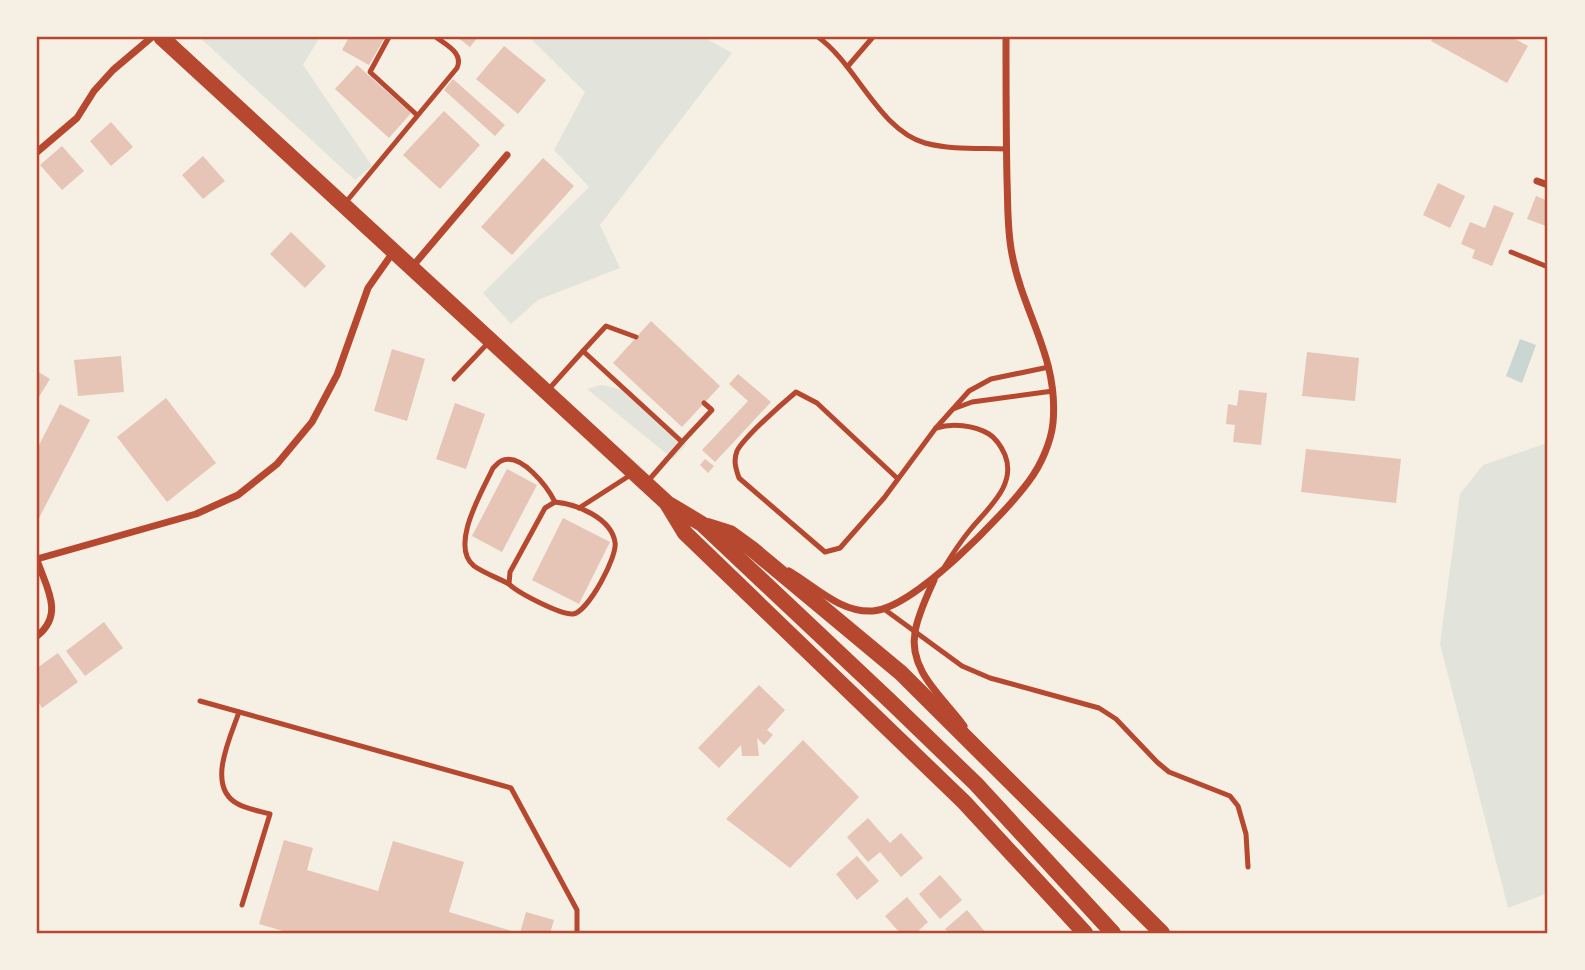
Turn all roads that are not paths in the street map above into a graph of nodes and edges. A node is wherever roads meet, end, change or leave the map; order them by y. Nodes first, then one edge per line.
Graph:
1 (152, 37) edge
2 (161, 37) edge
3 (389, 37) edge
4 (436, 37) edge
5 (818, 37) edge
6 (873, 37) edge
7 (1006, 37) edge
8 (848, 66) junction
9 (417, 115) junction
10 (1006, 149) junction
11 (37, 152) edge
12 (507, 155) dead end
13 (1537, 181) dead end
14 (1548, 185) edge
15 (344, 204) junction
16 (394, 250) junction
17 (1511, 252) dead end
18 (412, 267) junction
19 (1548, 267) edge
20 (636, 337) dead end
21 (490, 340) junction
22 (583, 351) junction
23 (1049, 367) junction
24 (454, 379) dead end
25 (1053, 391) junction
26 (546, 393) junction
27 (704, 403) dead end
28 (950, 410) junction
29 (935, 429) junction
30 (682, 442) junction
31 (640, 478) junction
32 (898, 479) junction
33 (555, 502) junction
34 (667, 503) junction
35 (579, 508) junction
36 (702, 524) junction
37 (752, 550) junction
38 (37, 559) edge
39 (937, 577) junction
40 (509, 584) junction
41 (884, 610) junction
42 (915, 631) junction
43 (37, 636) edge
44 (200, 701) dead end
45 (239, 712) junction
46 (989, 761) junction
47 (1248, 867) dead end
48 (242, 905) dead end
49 (577, 933) edge
50 (1085, 933) edge
51 (1113, 933) edge
52 (1162, 933) edge

1 - 11 street
2 - 15 main road
3 - 9 lane
4 - 9 lane
5 - 8 lane
6 - 8 lane
7 - 10 street
8 - 10 lane
9 - 15 lane
10 - 23 street
12 - 18 street
13 - 14 street
15 - 16 main road
16 - 18 main road
16 - 38 street
17 - 19 lane
18 - 21 main road
20 - 22 lane
21 - 24 lane
21 - 26 main road
22 - 26 lane
22 - 30 lane
23 - 25 street
23 - 28 lane
25 - 28 lane
25 - 39 street
26 - 31 main road
27 - 30 lane
28 - 29 lane
29 - 32 lane
29 - 39 lane
30 - 31 lane
31 - 34 main road
31 - 35 lane
32 - 32 lane
33 - 35 lane
33 - 40 lane
33 - 40 lane
34 - 36 main road
34 - 50 main road
35 - 40 lane
36 - 37 main road
36 - 51 main road
37 - 41 street
37 - 46 main road
38 - 43 street
39 - 41 street
39 - 42 street
41 - 42 lane
42 - 46 street
42 - 47 lane
44 - 45 lane
45 - 48 lane
45 - 49 lane
46 - 52 main road

